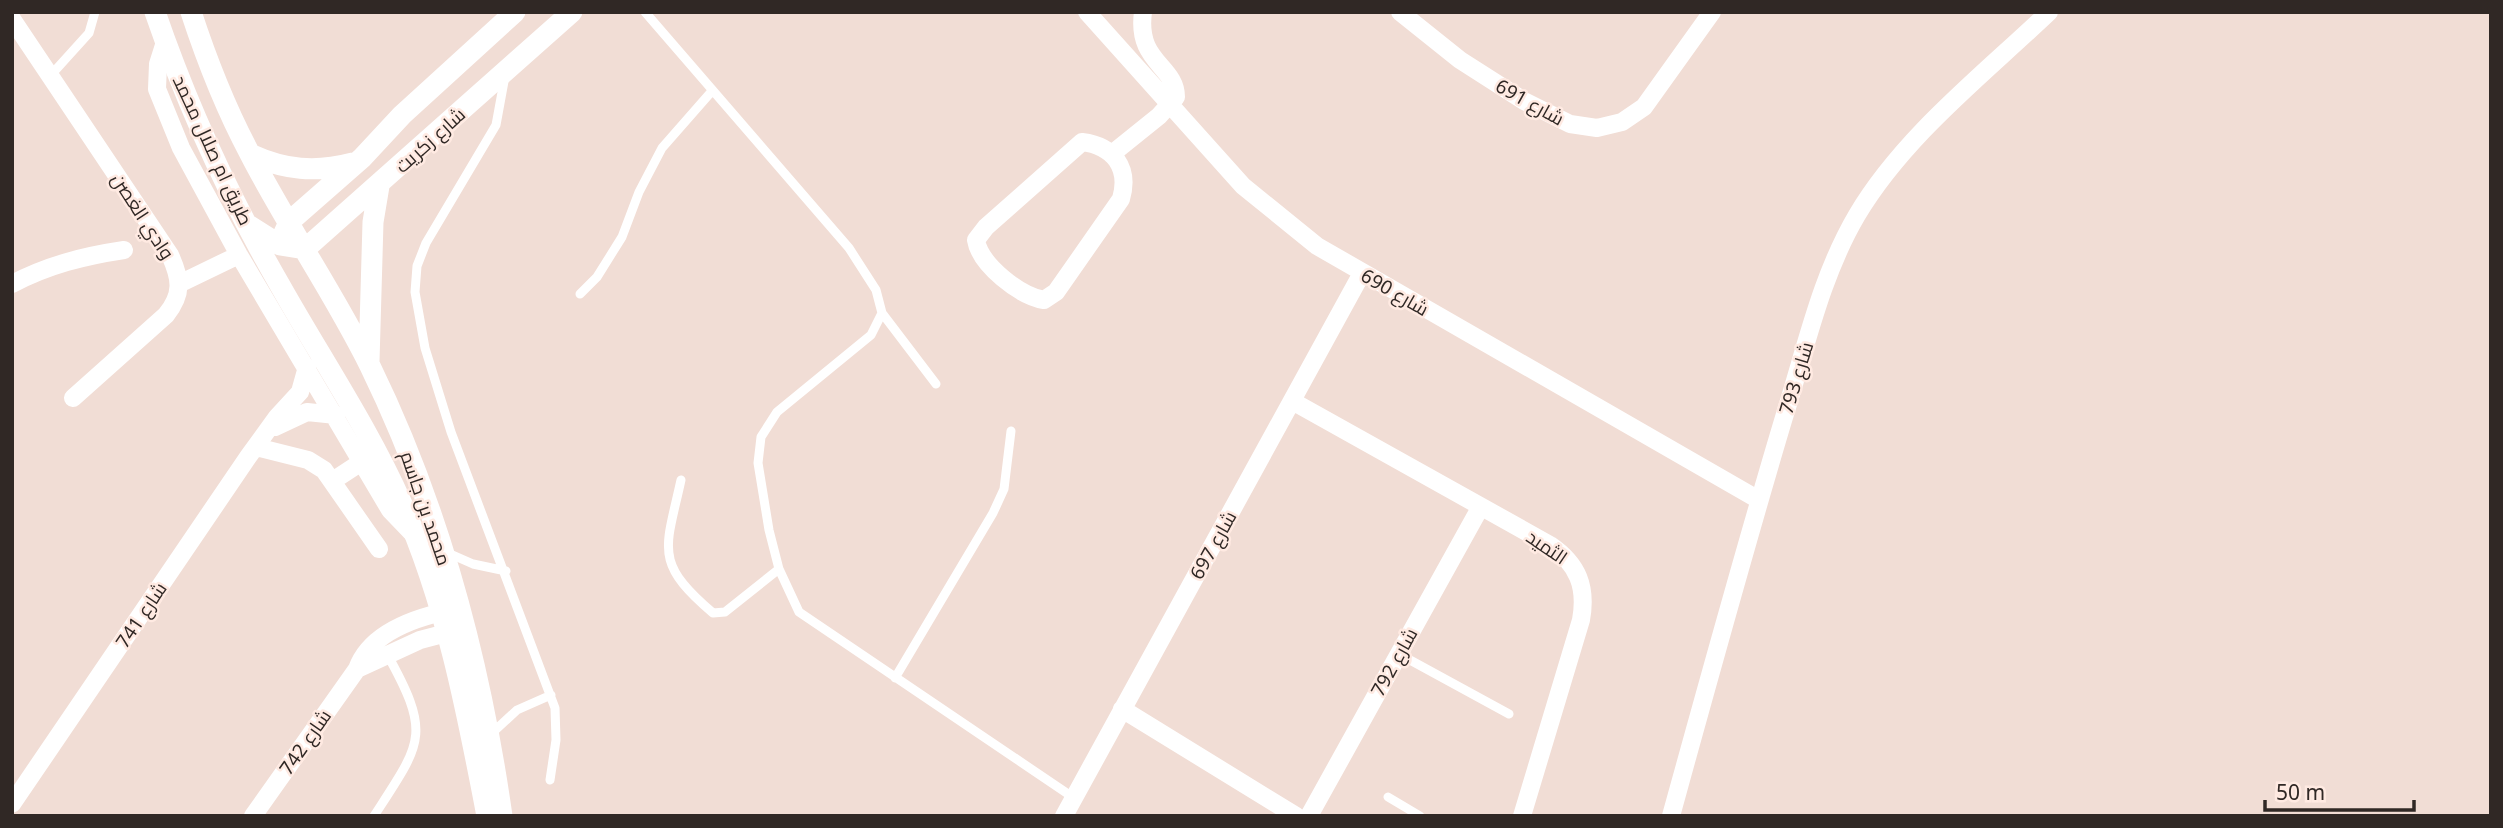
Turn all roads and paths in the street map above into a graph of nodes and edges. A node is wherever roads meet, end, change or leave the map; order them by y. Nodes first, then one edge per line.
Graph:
1 (95, 12) edge
2 (155, 12) edge
3 (191, 12) edge
4 (515, 12) edge
5 (572, 12) edge
6 (645, 12) edge
7 (1143, 12) edge
8 (1400, 12) edge
9 (1712, 12) edge
10 (2049, 12) edge
11 (1094, 15) edge
12 (12, 19) edge
13 (165, 42) junction
14 (505, 72) junction
15 (51, 75) junction
16 (712, 91) junction
17 (1170, 106) junction
18 (1113, 153) junction
19 (250, 154) junction
20 (358, 161) junction
21 (379, 186) junction
22 (244, 220) junction
23 (289, 222) junction
24 (280, 245) junction
25 (305, 249) junction
26 (124, 250) dead end
27 (239, 255) junction
28 (1362, 273) junction
29 (181, 283) junction
30 (12, 284) edge
31 (279, 284) junction
32 (580, 294) dead end
33 (882, 313) junction
34 (369, 364) junction
35 (307, 367) junction
36 (936, 384) dead end
37 (73, 398) dead end
38 (1292, 401) junction
39 (336, 415) junction
40 (272, 428) junction
41 (1011, 431) dead end
42 (256, 447) junction
43 (363, 461) junction
44 (334, 480) junction
45 (681, 480) dead end
46 (1759, 500) junction
47 (1480, 508) junction
48 (415, 536) junction
49 (379, 549) dead end
50 (443, 551) junction
51 (779, 569) junction
52 (506, 571) junction
53 (452, 621) junction
54 (387, 654) junction
55 (1399, 654) junction
56 (358, 668) junction
57 (895, 678) junction
58 (551, 695) junction
59 (1122, 709) junction
60 (1509, 714) dead end
61 (489, 735) junction
62 (550, 780) dead end
63 (1074, 797) junction
64 (1388, 797) dead end
65 (12, 804) edge
66 (499, 814) edge
67 (253, 816) edge
68 (374, 816) edge
69 (1064, 816) edge
70 (1296, 816) edge
71 (1309, 816) edge
72 (1420, 816) edge
73 (1522, 816) edge
74 (1671, 816) edge

1 - 15 lane
2 - 13 street, طريق ام صلال محمد
3 - 19 street, طريق ام صلال محمد
4 - 20 street, شارع زكريت
5 - 14 street, شارع زكريت
6 - 16 lane
7 - 17 street
8 - 9 street, شارع 691
10 - 46 street, شارع 793
11 - 17 street, شارع 690
12 - 15 street, وادي الغصن
13 - 22 street, طريق ام صلال محمد
13 - 27 street
14 - 21 street, شارع زكريت
14 - 52 lane
15 - 29 street, وادي الغصن
16 - 32 lane
16 - 33 lane
17 - 18 street
17 - 28 street, شارع 690
18 - 18 street
19 - 20 street
19 - 23 street, طريق ام صلال محمد
20 - 23 street, شارع زكريت
21 - 25 street, شارع زكريت
21 - 34 street
22 - 24 street
22 - 31 street, طريق ام صلال محمد
23 - 24 street, شارع زكريت
23 - 25 street, محمد بن جاسم
24 - 25 street
24 - 31 street, شارع زكريت
25 - 34 street, محمد بن جاسم
26 - 30 street
27 - 29 street
27 - 35 street
28 - 38 street, شارع 697
28 - 46 street, شارع 690
29 - 37 street, وادي الغصن
31 - 48 street, محمد بن جاسم
33 - 36 lane
33 - 51 lane
34 - 50 street, محمد بن جاسم
35 - 39 street
35 - 40 street, شارع 741
38 - 47 street, الثميد
38 - 59 street, شارع 697
39 - 40 street, شارع 741
39 - 43 street
40 - 42 street, شارع 741
41 - 57 lane
42 - 44 street
42 - 65 street, شارع 741
43 - 44 street
43 - 48 street
44 - 49 street
45 - 51 lane
46 - 74 street, شارع 793
47 - 55 street, شارع 792
47 - 73 street, الثميد
48 - 53 street, محمد بن جاسم
50 - 52 lane
50 - 53 street, محمد بن جاسم
51 - 57 lane
52 - 58 lane
53 - 54 street, شارع 742
53 - 56 street, شارع 742
53 - 61 street, محمد بن جاسم
53 - 66 street, محمد بن جاسم
54 - 56 street, شارع 742
54 - 68 lane
55 - 60 lane
55 - 71 street, شارع 792
56 - 67 street, شارع 742
57 - 63 lane
58 - 61 lane
58 - 62 lane
59 - 63 street, شارع 697
59 - 70 street
61 - 66 street, محمد بن جاسم
63 - 69 street, شارع 697
64 - 72 lane

